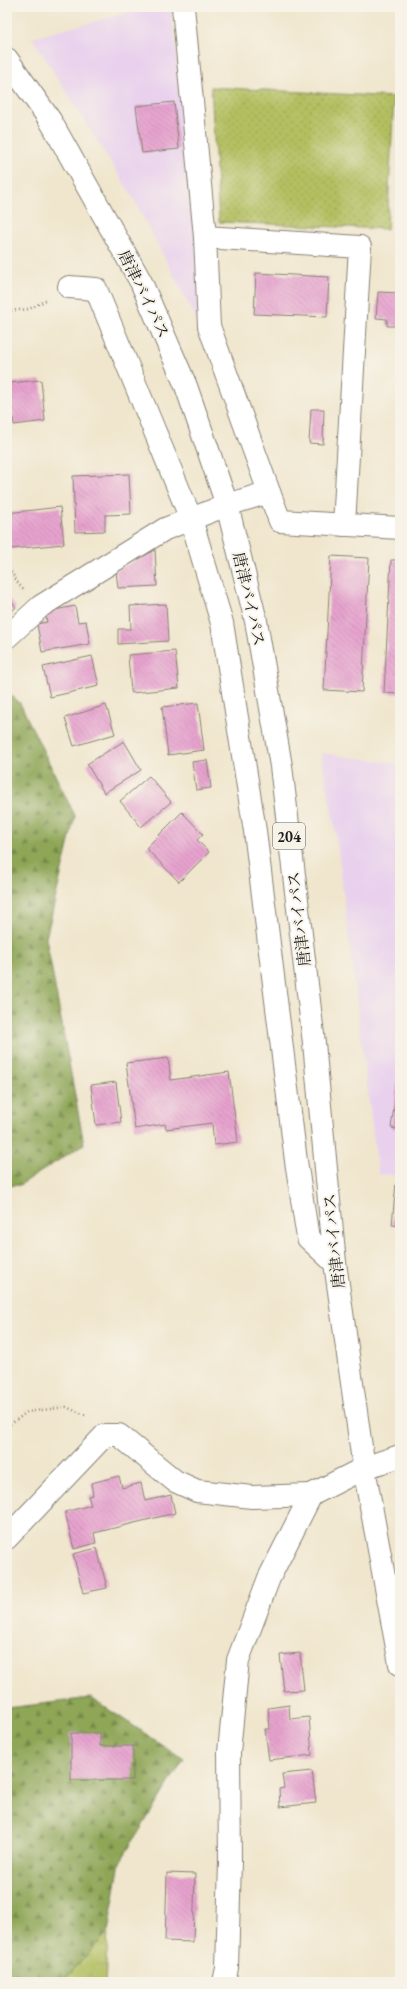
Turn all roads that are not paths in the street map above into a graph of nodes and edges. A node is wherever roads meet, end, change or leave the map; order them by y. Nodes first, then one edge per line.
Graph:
1 (183, 7) edge
2 (7, 59) edge
3 (205, 237) junction
4 (70, 287) road end
5 (269, 492) junction
6 (227, 505) junction
7 (191, 519) junction
8 (344, 525) junction
9 (400, 528) edge
10 (7, 637) edge
11 (335, 1263) junction
12 (400, 1456) edge
13 (364, 1468) junction
14 (311, 1495) junction
15 (7, 1538) edge
16 (400, 1664) edge
17 (224, 1982) edge

1 - 3 main road
2 - 6 main road, 唐津バイパス / 204
3 - 5 main road
3 - 8 main road
4 - 7 main road
5 - 6 main road
5 - 8 main road
6 - 7 main road
6 - 11 main road, 唐津バイパス / 204
7 - 10 main road
7 - 11 main road
8 - 9 main road
11 - 13 main road, 唐津バイパス / 204
12 - 13 main road
13 - 14 main road
13 - 16 main road, 唐津バイパス / 204
14 - 15 main road
14 - 17 main road

